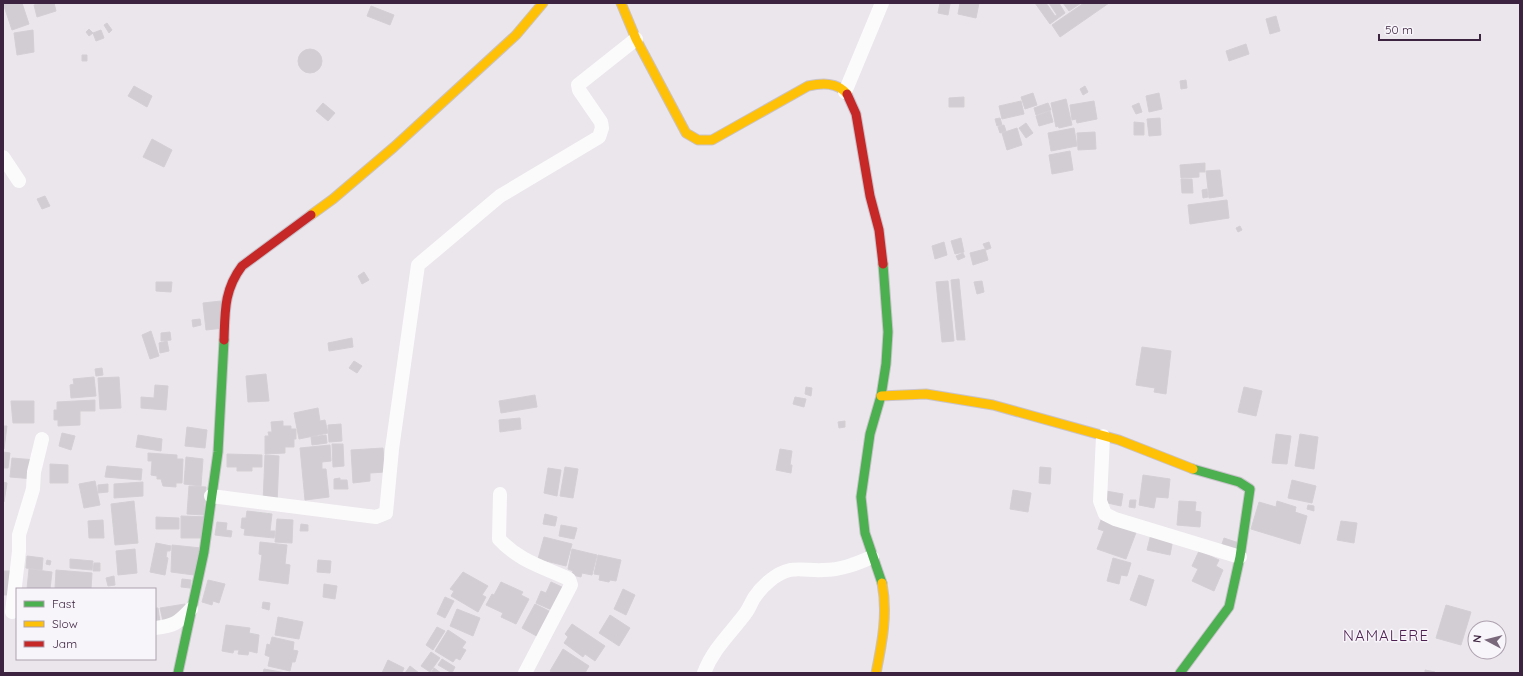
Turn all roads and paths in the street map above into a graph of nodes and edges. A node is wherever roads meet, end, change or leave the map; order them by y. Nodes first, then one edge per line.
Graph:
1 (544, 3) edge
2 (621, 3) edge
3 (882, 3) edge
4 (636, 39) junction
5 (845, 92) junction
6 (3, 157) edge
7 (19, 181) dead end
8 (881, 396) junction
9 (1103, 436) junction
10 (42, 439) dead end
11 (500, 494) dead end
12 (211, 496) junction
13 (872, 557) junction
14 (1240, 557) junction
15 (192, 609) junction
16 (11, 612) edge
17 (156, 628) edge
18 (178, 673) edge
19 (525, 673) edge
20 (704, 673) edge
21 (876, 673) edge
22 (1180, 673) edge

1 - 12 street
2 - 4 street
3 - 5 street
4 - 5 street
4 - 12 street
5 - 8 street
6 - 7 street
8 - 9 street
8 - 13 street
9 - 14 street
9 - 14 street
10 - 16 street
11 - 19 street
12 - 15 street
13 - 20 street
13 - 21 street
14 - 22 street
15 - 17 street
15 - 18 street

